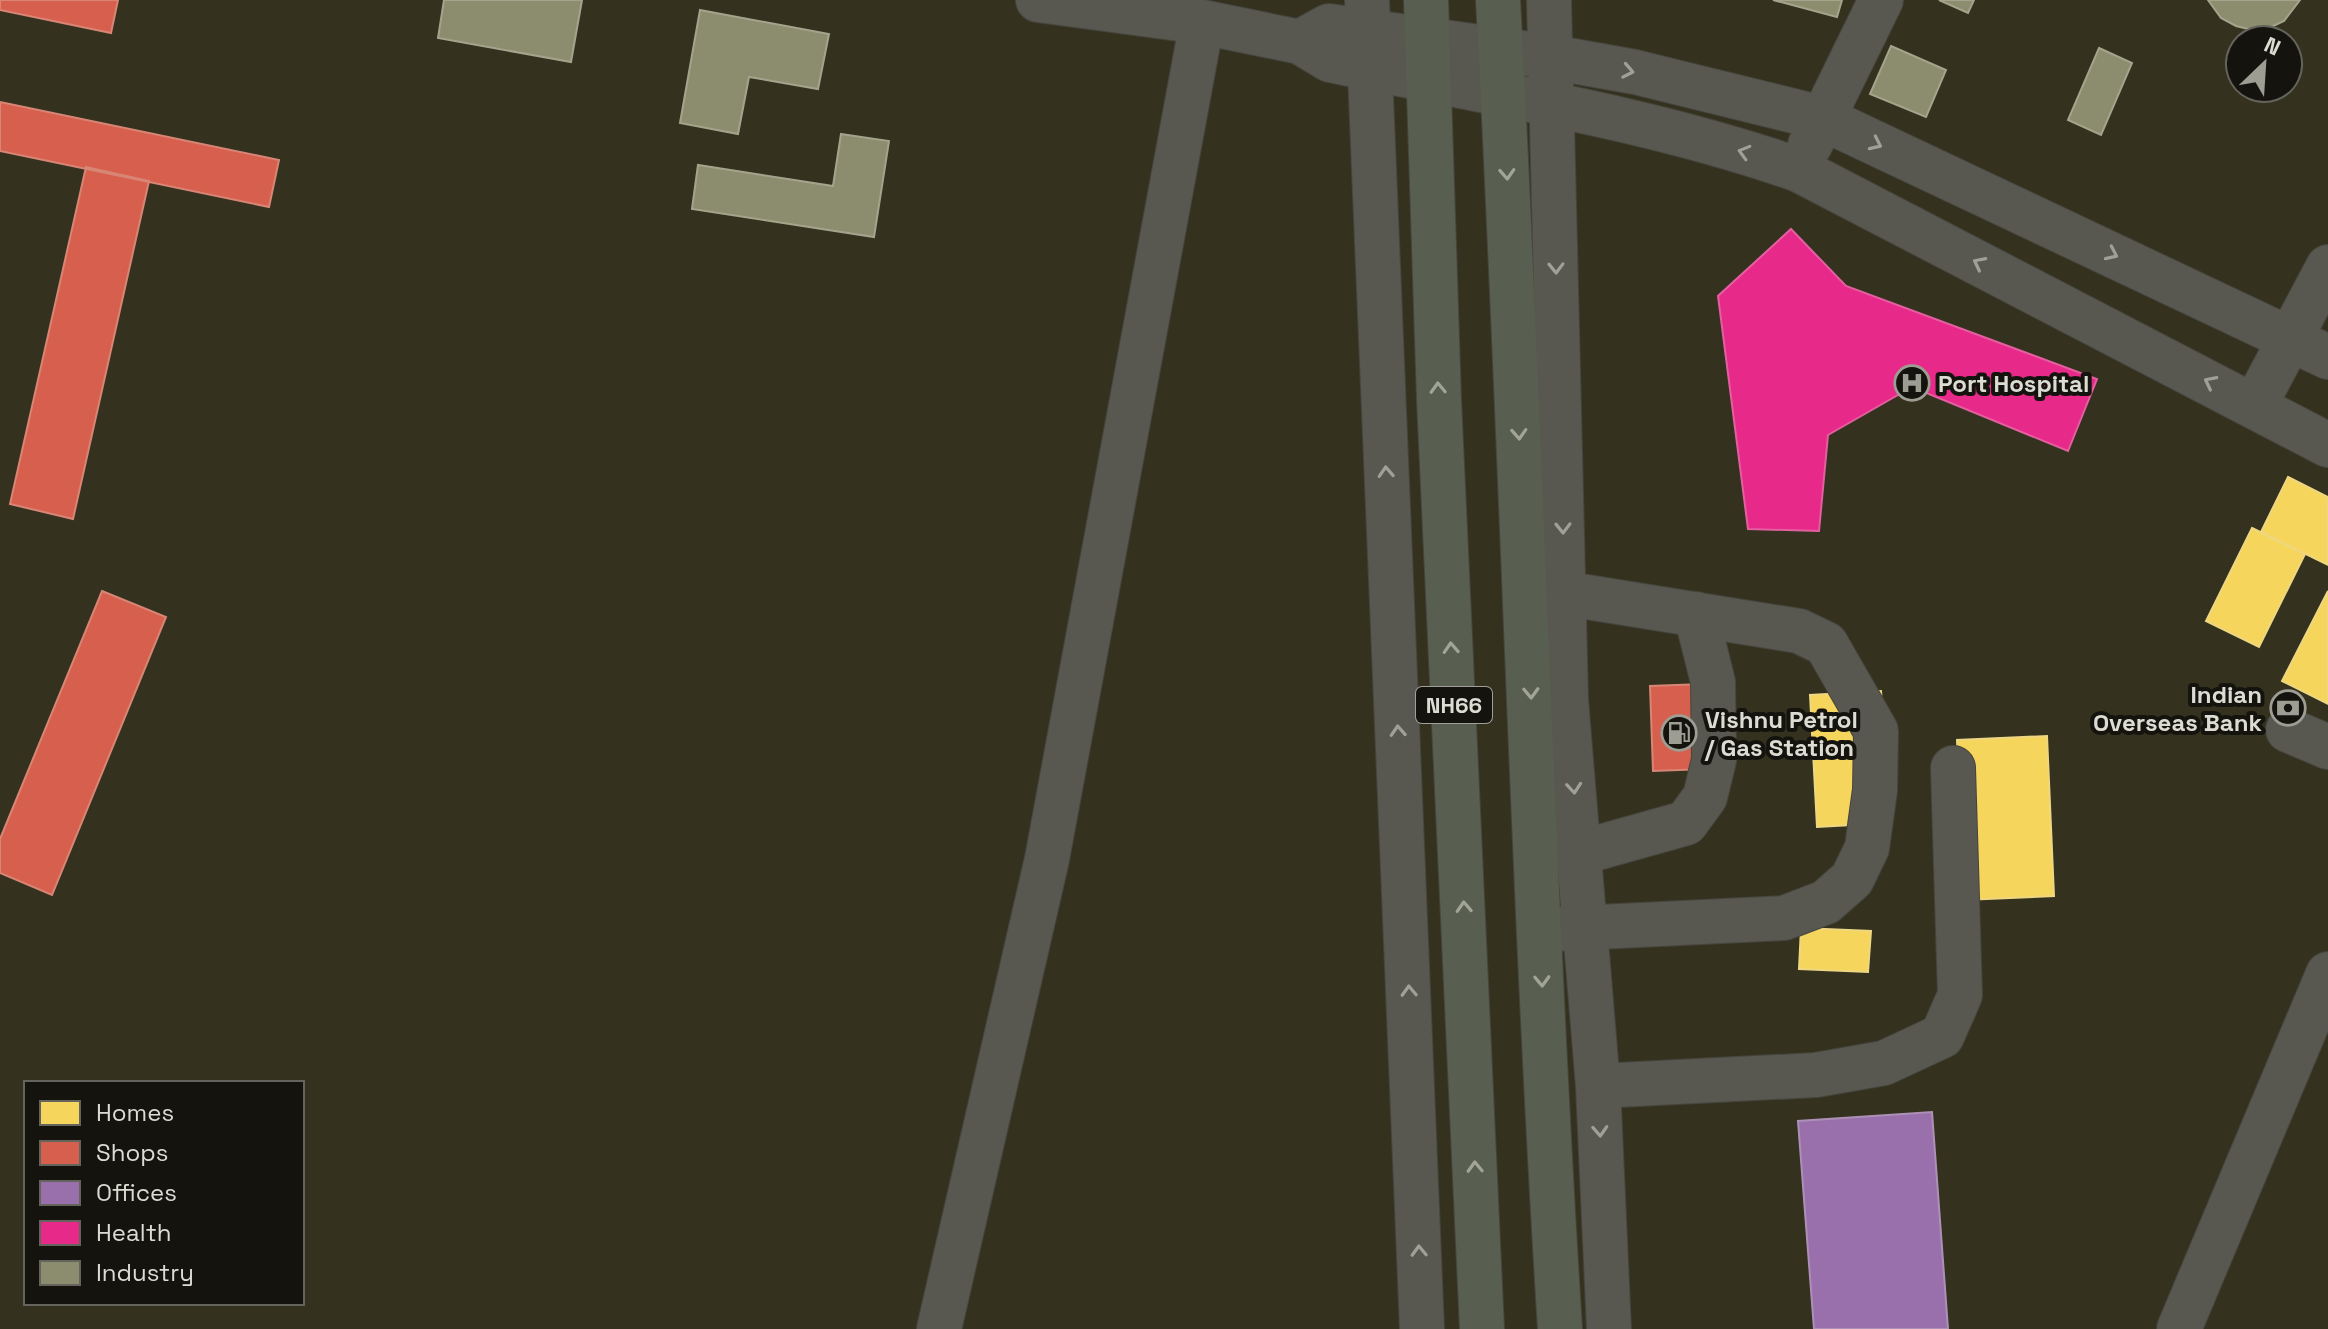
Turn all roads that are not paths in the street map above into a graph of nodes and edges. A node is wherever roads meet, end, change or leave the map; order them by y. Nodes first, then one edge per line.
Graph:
1 (1038, 0) edge
2 (1498, 0) edge
3 (1549, 0) edge
4 (1881, 0) edge
5 (1202, 22) junction
6 (1367, 33) edge
7 (1427, 41) edge
8 (1501, 51) junction
9 (1551, 57) junction
10 (1503, 96) junction
11 (1552, 106) junction
12 (1822, 118) junction
13 (1799, 170) junction
14 (2328, 267) edge
15 (2290, 337) junction
16 (2328, 357) edge
17 (2255, 405) junction
18 (2328, 445) edge
19 (1545, 590) junction
20 (1696, 614) junction
21 (2288, 730) dead end
22 (2328, 747) edge
23 (1953, 768) dead end
24 (1579, 853) junction
25 (1585, 928) junction
26 (1540, 929) junction
27 (2328, 974) edge
28 (1598, 1086) junction
29 (939, 1329) edge
30 (1422, 1329) edge
31 (1482, 1329) edge
32 (1560, 1329) edge
33 (1609, 1329) edge
34 (2179, 1329) edge

1 - 5 street
2 - 8 highway
3 - 9 street
4 - 12 street
5 - 6 street
5 - 29 street
6 - 7 street
30 -> 6 street
7 - 8 street
7 - 10 street
31 -> 7 highway, NH66
8 - 9 street
8 - 10 highway
9 - 11 street
9 -> 12 street
10 - 11 street
10 -> 19 highway
13 -> 11 street
11 -> 19 street
12 - 13 street
12 -> 15 street
17 -> 13 street
14 - 15 street
15 - 16 street
15 - 17 street
17 - 18 street
19 - 20 street
19 -> 24 street
19 -> 26 highway
20 - 24 street
20 - 25 street
21 - 22 street
23 - 28 street
24 - 25 street
25 - 26 street
25 - 28 street
26 -> 32 highway
27 - 34 street
28 -> 33 street

